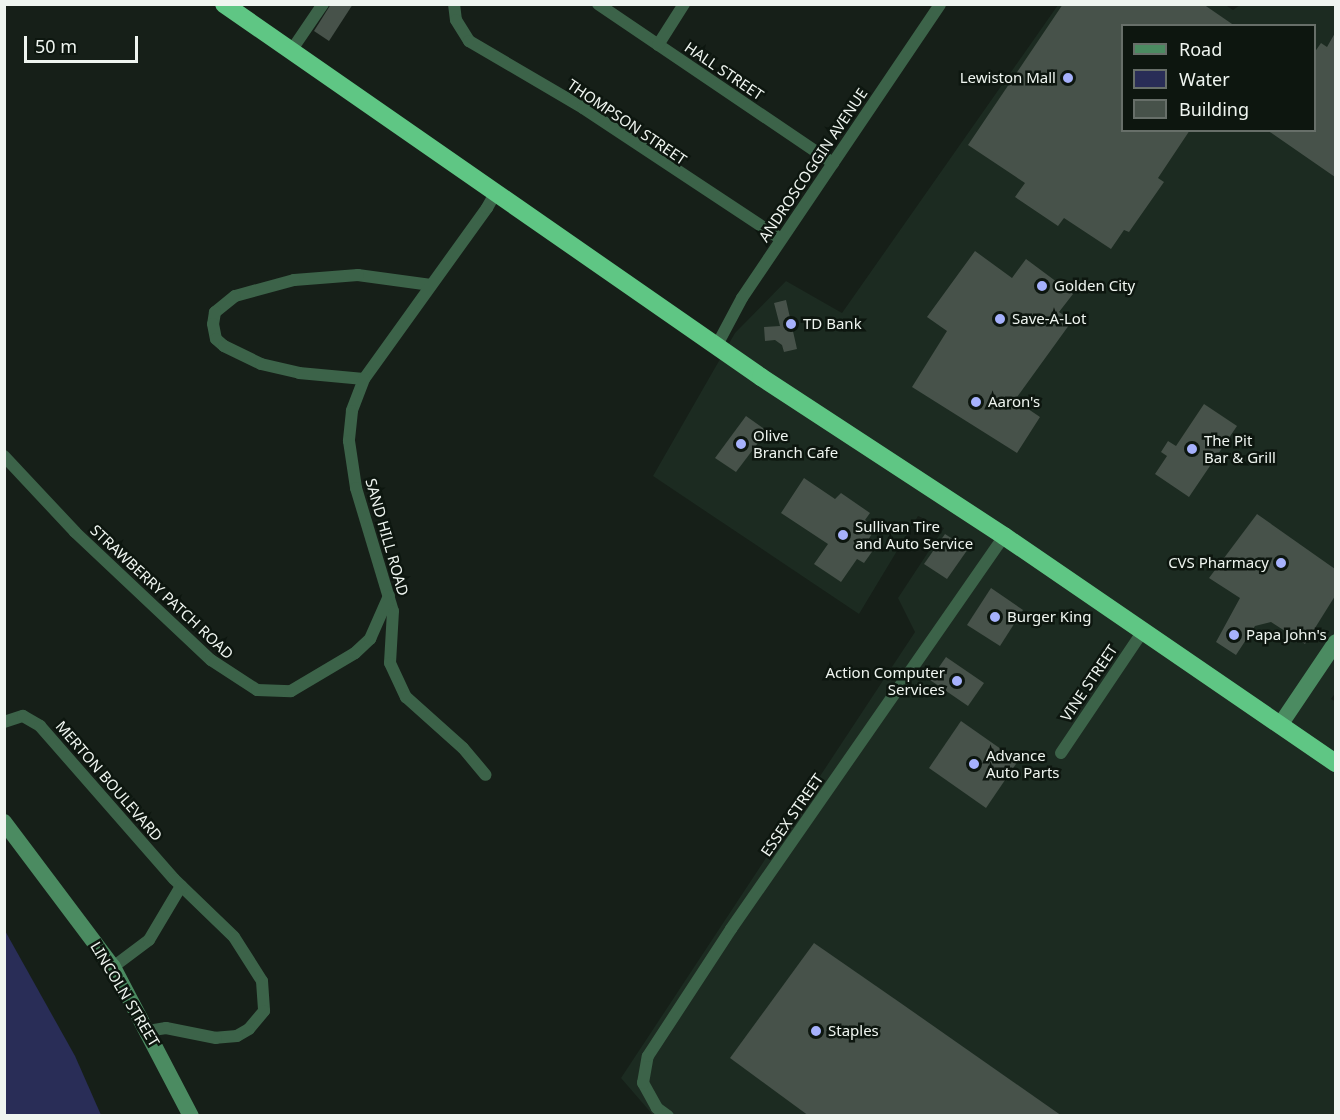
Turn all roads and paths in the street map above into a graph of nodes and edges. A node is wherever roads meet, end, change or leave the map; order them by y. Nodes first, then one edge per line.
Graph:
1 (224, 4) edge
2 (323, 4) edge
3 (454, 4) edge
4 (598, 4) edge
5 (684, 4) edge
6 (940, 4) edge
7 (658, 45) junction
8 (291, 51) junction
9 (832, 163) junction
10 (496, 192) junction
11 (781, 239) junction
12 (431, 285) junction
13 (717, 345) junction
14 (364, 379) junction
15 (4, 456) edge
16 (1004, 536) junction
17 (389, 596) junction
18 (1143, 631) junction
19 (1335, 642) edge
20 (4, 722) edge
21 (1280, 725) junction
22 (1061, 753) dead end
23 (1335, 763) edge
24 (486, 775) dead end
25 (4, 822) edge
26 (181, 886) junction
27 (113, 968) junction
28 (148, 1031) junction
29 (191, 1116) edge
30 (668, 1116) edge

1 - 8 highway
2 - 8 street
3 - 11 street, THOMPSON STREET
4 - 7 street, HALL STREET
5 - 7 street
6 - 9 street, ANDROSCOGGIN AVENUE
7 - 9 street, HALL STREET
8 - 10 highway
9 - 11 street, ANDROSCOGGIN AVENUE
10 - 12 street, SAND HILL ROAD
10 - 13 highway
11 - 13 street, ANDROSCOGGIN AVENUE
12 - 14 street, SAND HILL ROAD
12 - 14 street
13 - 16 highway
14 - 17 street, SAND HILL ROAD
15 - 17 street, STRAWBERRY PATCH ROAD
16 - 18 highway
16 - 30 street, ESSEX STREET
17 - 24 street, SAND HILL ROAD
18 - 21 highway
18 - 22 street, VINE STREET
19 - 21 main road
20 - 26 street, MERTON BOULEVARD
21 - 23 highway
25 - 27 main road, LINCOLN STREET
26 - 27 street
26 - 28 street, MERTON BOULEVARD
27 - 28 main road, LINCOLN STREET
28 - 29 main road, LINCOLN STREET

